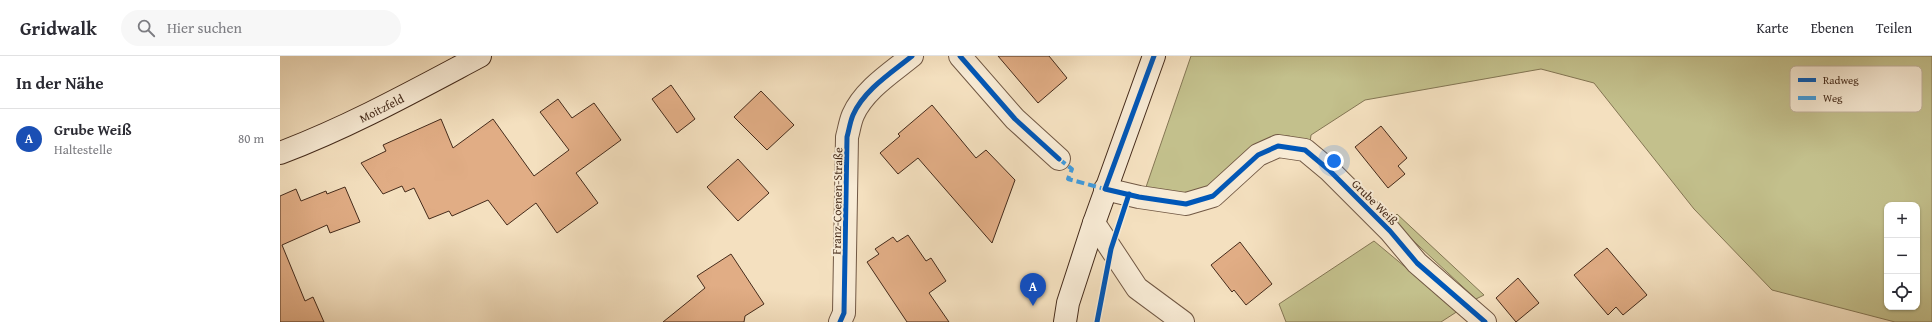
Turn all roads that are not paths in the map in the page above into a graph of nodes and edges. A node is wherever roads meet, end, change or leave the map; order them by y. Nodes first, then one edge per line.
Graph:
1 (480, 56) edge
2 (912, 56) edge
3 (960, 56) edge
4 (1154, 56) edge
5 (280, 153) edge
6 (1059, 158) dead end
7 (1105, 189) junction
8 (1094, 223) junction
9 (840, 322) edge
10 (1065, 322) edge
11 (1184, 322) edge
12 (1485, 322) edge

1 - 5 street, Moitzfeld
2 - 9 street, Franz-Coenen-Straße
3 - 6 street
4 - 7 street
7 - 8 street
7 - 12 street, Grube Weiß
8 - 10 street
8 - 11 street

